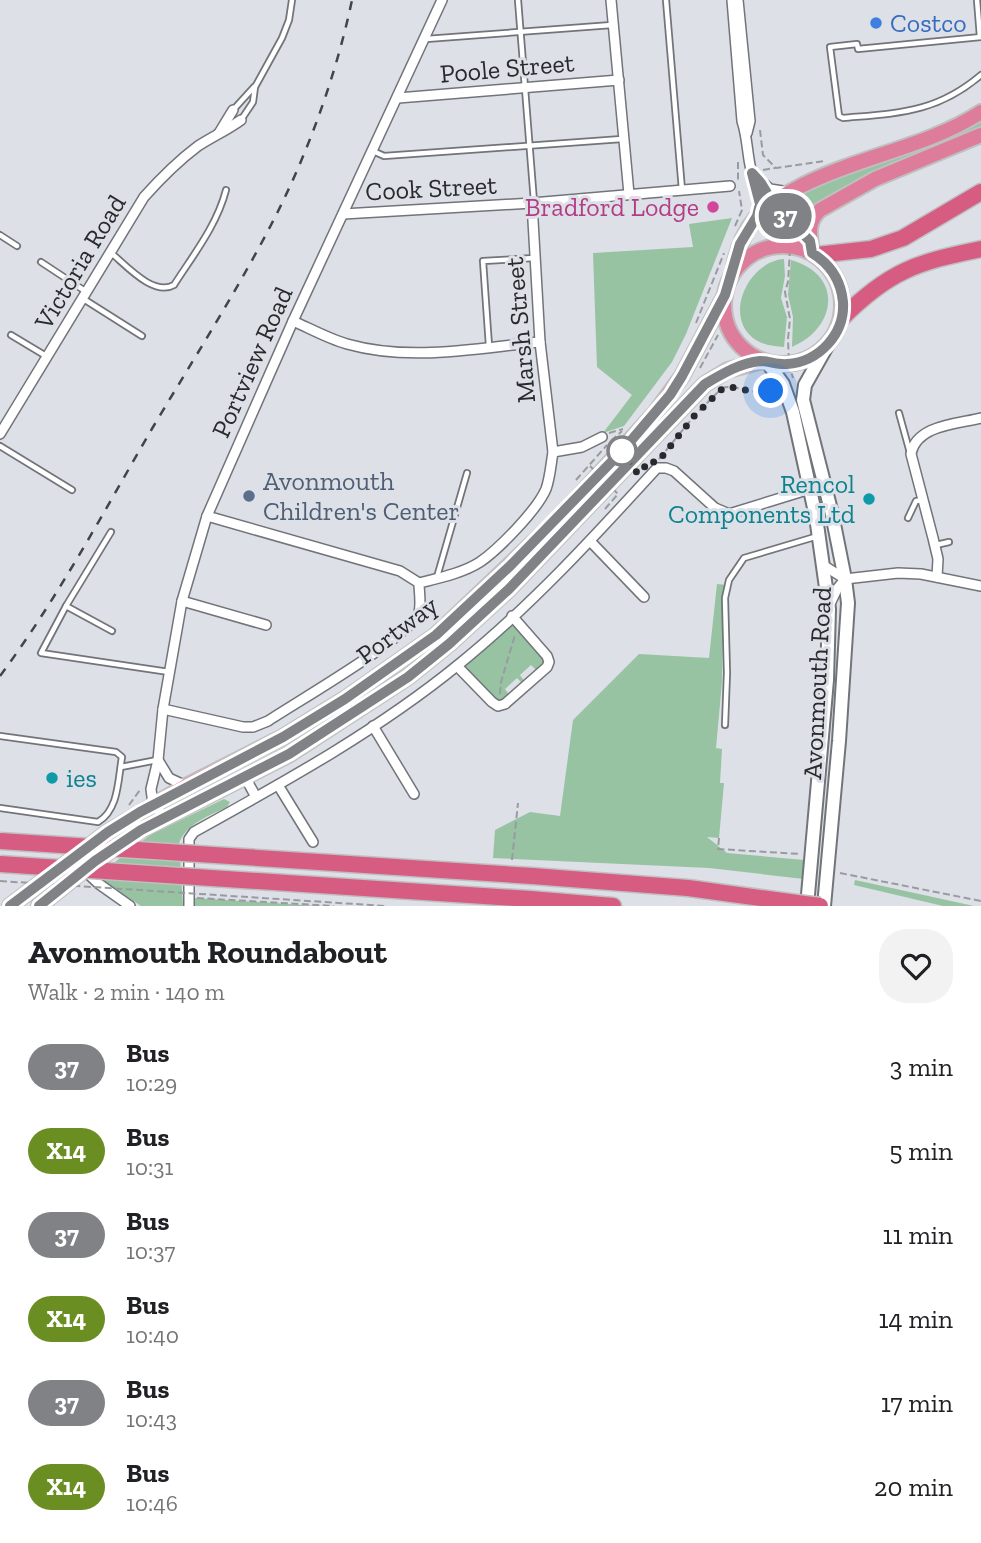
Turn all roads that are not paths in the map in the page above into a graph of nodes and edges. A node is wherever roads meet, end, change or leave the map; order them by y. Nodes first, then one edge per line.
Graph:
1 (292, 0) edge
2 (518, 0) edge
3 (611, 0) edge
4 (666, 0) edge
5 (733, 0) edge
6 (738, 0) edge
7 (977, 0) edge
8 (439, 1) edge
9 (614, 25) junction
10 (521, 32) junction
11 (981, 37) edge
12 (425, 39) junction
13 (739, 40) junction
14 (981, 75) edge
15 (620, 80) junction
16 (255, 87) junction
17 (526, 88) junction
18 (398, 98) junction
19 (233, 110) joint
20 (981, 112) edge
21 (241, 120) joint
22 (219, 133) junction
23 (981, 135) edge
24 (624, 139) junction
25 (530, 146) junction
26 (373, 151) junction
27 (752, 173) junction
28 (761, 183) junction
29 (730, 186) dead end
30 (226, 190) dead end
31 (682, 190) junction
32 (790, 192) junction
33 (981, 192) edge
34 (629, 194) junction
35 (533, 203) junction
36 (773, 203) junction
37 (343, 214) junction
38 (757, 216) junction
39 (0, 235) edge
40 (17, 246) dead end
41 (981, 249) edge
42 (813, 250) junction
43 (109, 251) junction
44 (535, 258) junction
45 (41, 262) dead end
46 (732, 274) junction
47 (83, 294) junction
48 (725, 295) junction
49 (842, 317) junction
50 (293, 321) junction
51 (11, 335) dead end
52 (142, 336) dead end
53 (540, 342) junction
54 (489, 346) junction
55 (827, 346) junction
56 (47, 356) junction
57 (765, 361) junction
58 (899, 413) dead end
59 (981, 418) edge
60 (0, 434) edge
61 (602, 437) road end
62 (0, 446) edge
63 (553, 452) junction
64 (911, 454) junction
65 (467, 473) dead end
66 (810, 489) junction
67 (72, 490) dead end
68 (923, 500) junction
69 (207, 516) junction
70 (908, 518) dead end
71 (111, 532) dead end
72 (819, 536) junction
73 (590, 541) junction
74 (949, 542) dead end
75 (935, 545) junction
76 (823, 565) junction
77 (937, 577) junction
78 (436, 579) junction
79 (845, 579) junction
80 (419, 583) junction
81 (981, 586) edge
82 (644, 597) dead end
83 (182, 601) junction
84 (66, 606) junction
85 (829, 609) junction
86 (512, 617) junction
87 (265, 625) dead end
88 (112, 631) dead end
89 (457, 666) junction
90 (170, 672) junction
91 (163, 709) junction
92 (373, 726) junction
93 (725, 726) dead end
94 (0, 736) edge
95 (158, 760) junction
96 (120, 768) junction
97 (245, 777) junction
98 (278, 785) junction
99 (186, 786) junction
100 (414, 794) dead end
101 (256, 797) junction
102 (153, 804) junction
103 (0, 808) edge
104 (815, 814) junction
105 (833, 816) junction
106 (165, 818) junction
107 (0, 841) edge
108 (313, 842) dead end
109 (0, 864) edge
110 (84, 869) junction
111 (189, 902) edge
112 (802, 904) edge
113 (40, 905) edge
114 (10, 906) edge
115 (130, 906) edge
116 (613, 906) edge
117 (822, 906) edge

1 - 16 lane
2 - 10 lane
3 - 9 street
4 - 31 lane
5 - 13 street
6 - 13 street
7 - 11 lane
8 - 12 street, Portview Road
9 - 10 lane
9 - 15 street
10 - 12 lane
10 - 17 lane
11 - 14 lane
12 - 18 street, Portview Road
13 - 27 street
15 - 17 street, Poole Street
15 - 24 street
16 - 19 lane
16 - 21 lane
17 - 18 street, Poole Street
17 - 25 lane
18 - 26 street, Portview Road
19 - 22 street, Victoria Road
20 - 32 highway
21 - 22 street, Victoria Road
22 - 43 street, Victoria Road
23 - 42 highway
24 - 25 lane
24 - 34 street
25 - 26 lane
25 - 35 lane
26 - 37 street, Portview Road
27 - 28 street
27 - 38 street
28 - 32 street
28 - 36 lane
29 - 31 street, Cook Street
30 - 43 lane
31 - 34 street, Cook Street
32 - 36 highway
33 - 42 highway
34 - 35 street, Cook Street
35 - 37 street, Cook Street
35 - 44 street, Marsh Street
36 - 38 highway
36 - 42 lane
37 - 50 street, Portview Road
38 - 46 highway, Portway
39 - 40 lane
41 - 49 highway
42 - 46 highway
42 - 49 highway
43 - 47 street, Victoria Road
44 - 53 street, Marsh Street
44 - 54 lane
45 - 47 lane
46 - 48 highway, Portway
47 - 52 lane
47 - 56 street, Victoria Road
48 - 57 highway
48 - 99 highway, Portway
49 - 55 highway
50 - 54 street
50 - 69 street, Portview Road
51 - 56 lane
53 - 54 street
53 - 63 street, Marsh Street
55 - 57 highway
55 - 79 main road, Avonmouth Road
56 - 60 street, Victoria Road
57 - 66 main road, Avonmouth Road
57 - 97 highway, Portway
58 - 64 lane
59 - 64 street
61 - 63 street
62 - 67 lane
63 - 78 street, Portway
64 - 68 street
65 - 78 lane
66 - 72 main road, Avonmouth Road
66 - 73 street
68 - 70 lane
68 - 75 street
69 - 80 street
69 - 83 street, Portview Road
71 - 84 lane
72 - 76 main road, Avonmouth Road
72 - 93 lane
73 - 82 street
73 - 86 street
74 - 75 lane
75 - 77 street
76 - 79 street
76 - 85 main road, Avonmouth Road
77 - 79 street
77 - 81 street
78 - 80 street, Portway
79 - 85 street
79 - 105 main road, Avonmouth Road
80 - 91 street, Portway
83 - 87 street
83 - 90 street, Portview Road
84 - 88 lane
84 - 90 lane
85 - 104 main road, Avonmouth Road
86 - 89 street
86 - 89 street
89 - 92 street
90 - 91 street, Portview Road
91 - 95 street, Portview Road
92 - 98 street
92 - 100 street
94 - 96 lane
95 - 96 lane
95 - 99 street
95 - 102 street, Portview Road
96 - 103 lane
97 - 101 street
97 - 106 highway, Portway
98 - 101 street
98 - 108 street
99 - 102 highway, Portway
101 - 111 street
102 - 106 street
102 - 114 highway, Portway
104 - 105 street
104 - 112 main road, Avonmouth Road
105 - 117 main road, Avonmouth Road
106 - 110 highway, Portway
107 - 112 highway, bridge
109 - 116 highway, bridge
110 - 113 highway, Portway
110 - 115 street
112 - 117 highway, bridge

